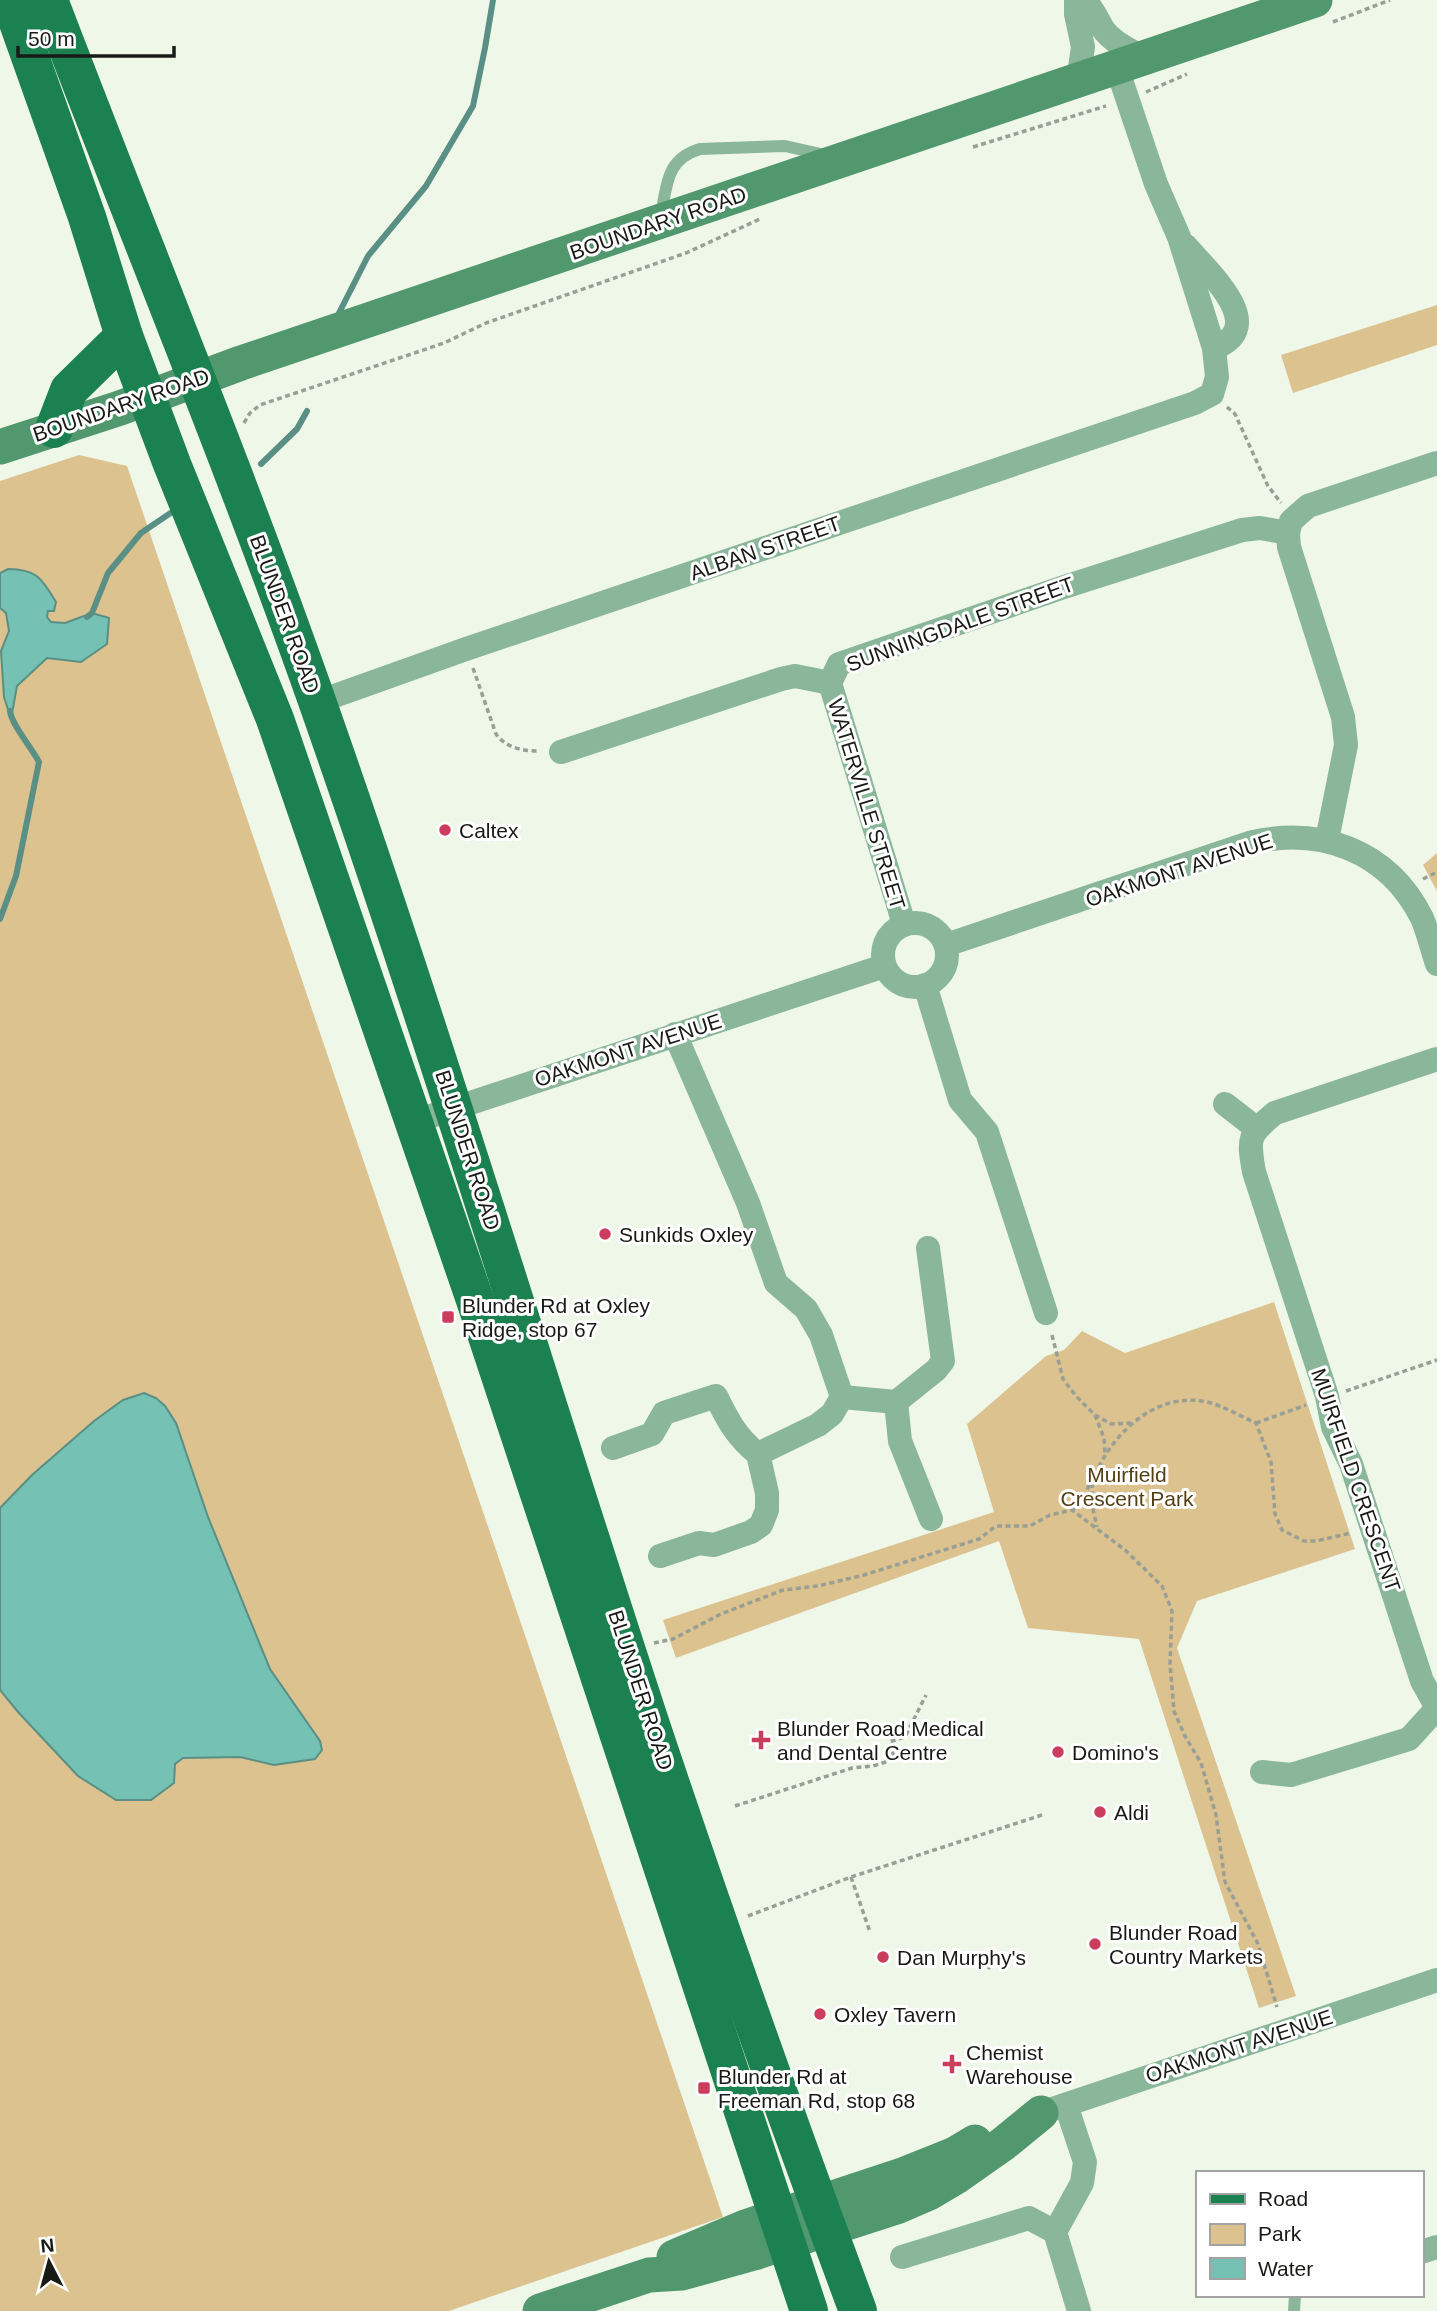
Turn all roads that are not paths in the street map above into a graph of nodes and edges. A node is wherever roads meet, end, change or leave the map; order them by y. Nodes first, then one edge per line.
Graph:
1 (1076, 0) edge
2 (1085, 0) edge
3 (34, 4) edge
4 (1320, 12) edge
5 (1130, 75) junction
6 (1078, 81) junction
7 (847, 159) junction
8 (660, 222) junction
9 (124, 336) junction
10 (198, 379) junction
11 (147, 398) junction
12 (54, 429) junction
13 (0, 447) edge
14 (1437, 463) edge
15 (1290, 525) junction
16 (830, 683) junction
17 (318, 704) junction
18 (561, 752) road end
19 (1328, 840) junction
20 (904, 924) junction
21 (946, 945) junction
22 (1437, 964) edge
23 (884, 966) junction
24 (926, 985) junction
25 (675, 1034) junction
26 (1437, 1059) edge
27 (1225, 1104) dead end
28 (455, 1107) junction
29 (413, 1122) junction
30 (1256, 1129) junction
31 (928, 1248) dead end
32 (1046, 1312) road end
33 (842, 1397) junction
34 (896, 1402) junction
35 (613, 1448) dead end
36 (758, 1454) junction
37 (931, 1520) dead end
38 (660, 1556) dead end
39 (1437, 1708) edge
40 (1262, 1772) dead end
41 (1437, 1980) edge
42 (1053, 2109) junction
43 (822, 2216) junction
44 (782, 2230) junction
45 (1055, 2232) junction
46 (902, 2257) dead end
47 (540, 2311) edge
48 (809, 2311) edge
49 (858, 2311) edge
50 (1079, 2311) edge

1 - 6 street
2 - 5 street
3 - 9 main road, BLUNDER ROAD
3 - 10 main road, BLUNDER ROAD
4 - 5 main road, BOUNDARY ROAD
5 - 6 main road, BOUNDARY ROAD
5 - 17 street, ALBAN STREET
6 - 7 main road, BOUNDARY ROAD
7 - 8 main road, BOUNDARY ROAD
7 - 8 lane
8 - 10 main road, BOUNDARY ROAD
9 - 11 main road, BLUNDER ROAD
9 - 12 main road
10 - 11 main road, BOUNDARY ROAD
10 - 17 main road, BLUNDER ROAD
11 - 12 main road, BOUNDARY ROAD
11 - 29 main road, BLUNDER ROAD
12 - 13 main road, BOUNDARY ROAD
14 - 15 street
15 - 16 street, SUNNINGDALE STREET
15 - 19 street
16 - 18 street, SUNNINGDALE STREET
16 - 20 street, WATERVILLE STREET
17 - 28 main road, BLUNDER ROAD
19 - 21 street, OAKMONT AVENUE
19 - 22 street, OAKMONT AVENUE
20 - 21 street
20 - 23 street
21 - 24 street
23 - 24 street
23 - 25 street, OAKMONT AVENUE
24 - 32 street
25 - 28 street, OAKMONT AVENUE
25 - 33 street
26 - 30 street
27 - 30 street
28 - 29 street, OAKMONT AVENUE
28 - 43 main road, BLUNDER ROAD
29 - 44 main road, BLUNDER ROAD
30 - 39 street, MUIRFIELD CRESCENT
31 - 34 street
33 - 34 street
33 - 36 street
34 - 37 street
35 - 36 street
36 - 38 street
39 - 40 street
41 - 42 street, OAKMONT AVENUE
42 - 43 main road, OAKMONT AVENUE
42 - 45 street
43 - 44 main road, OAKMONT AVENUE
43 - 49 main road, BLUNDER ROAD
44 - 47 main road, OAKMONT AVENUE
44 - 48 main road, BLUNDER ROAD
45 - 46 street
45 - 50 street

